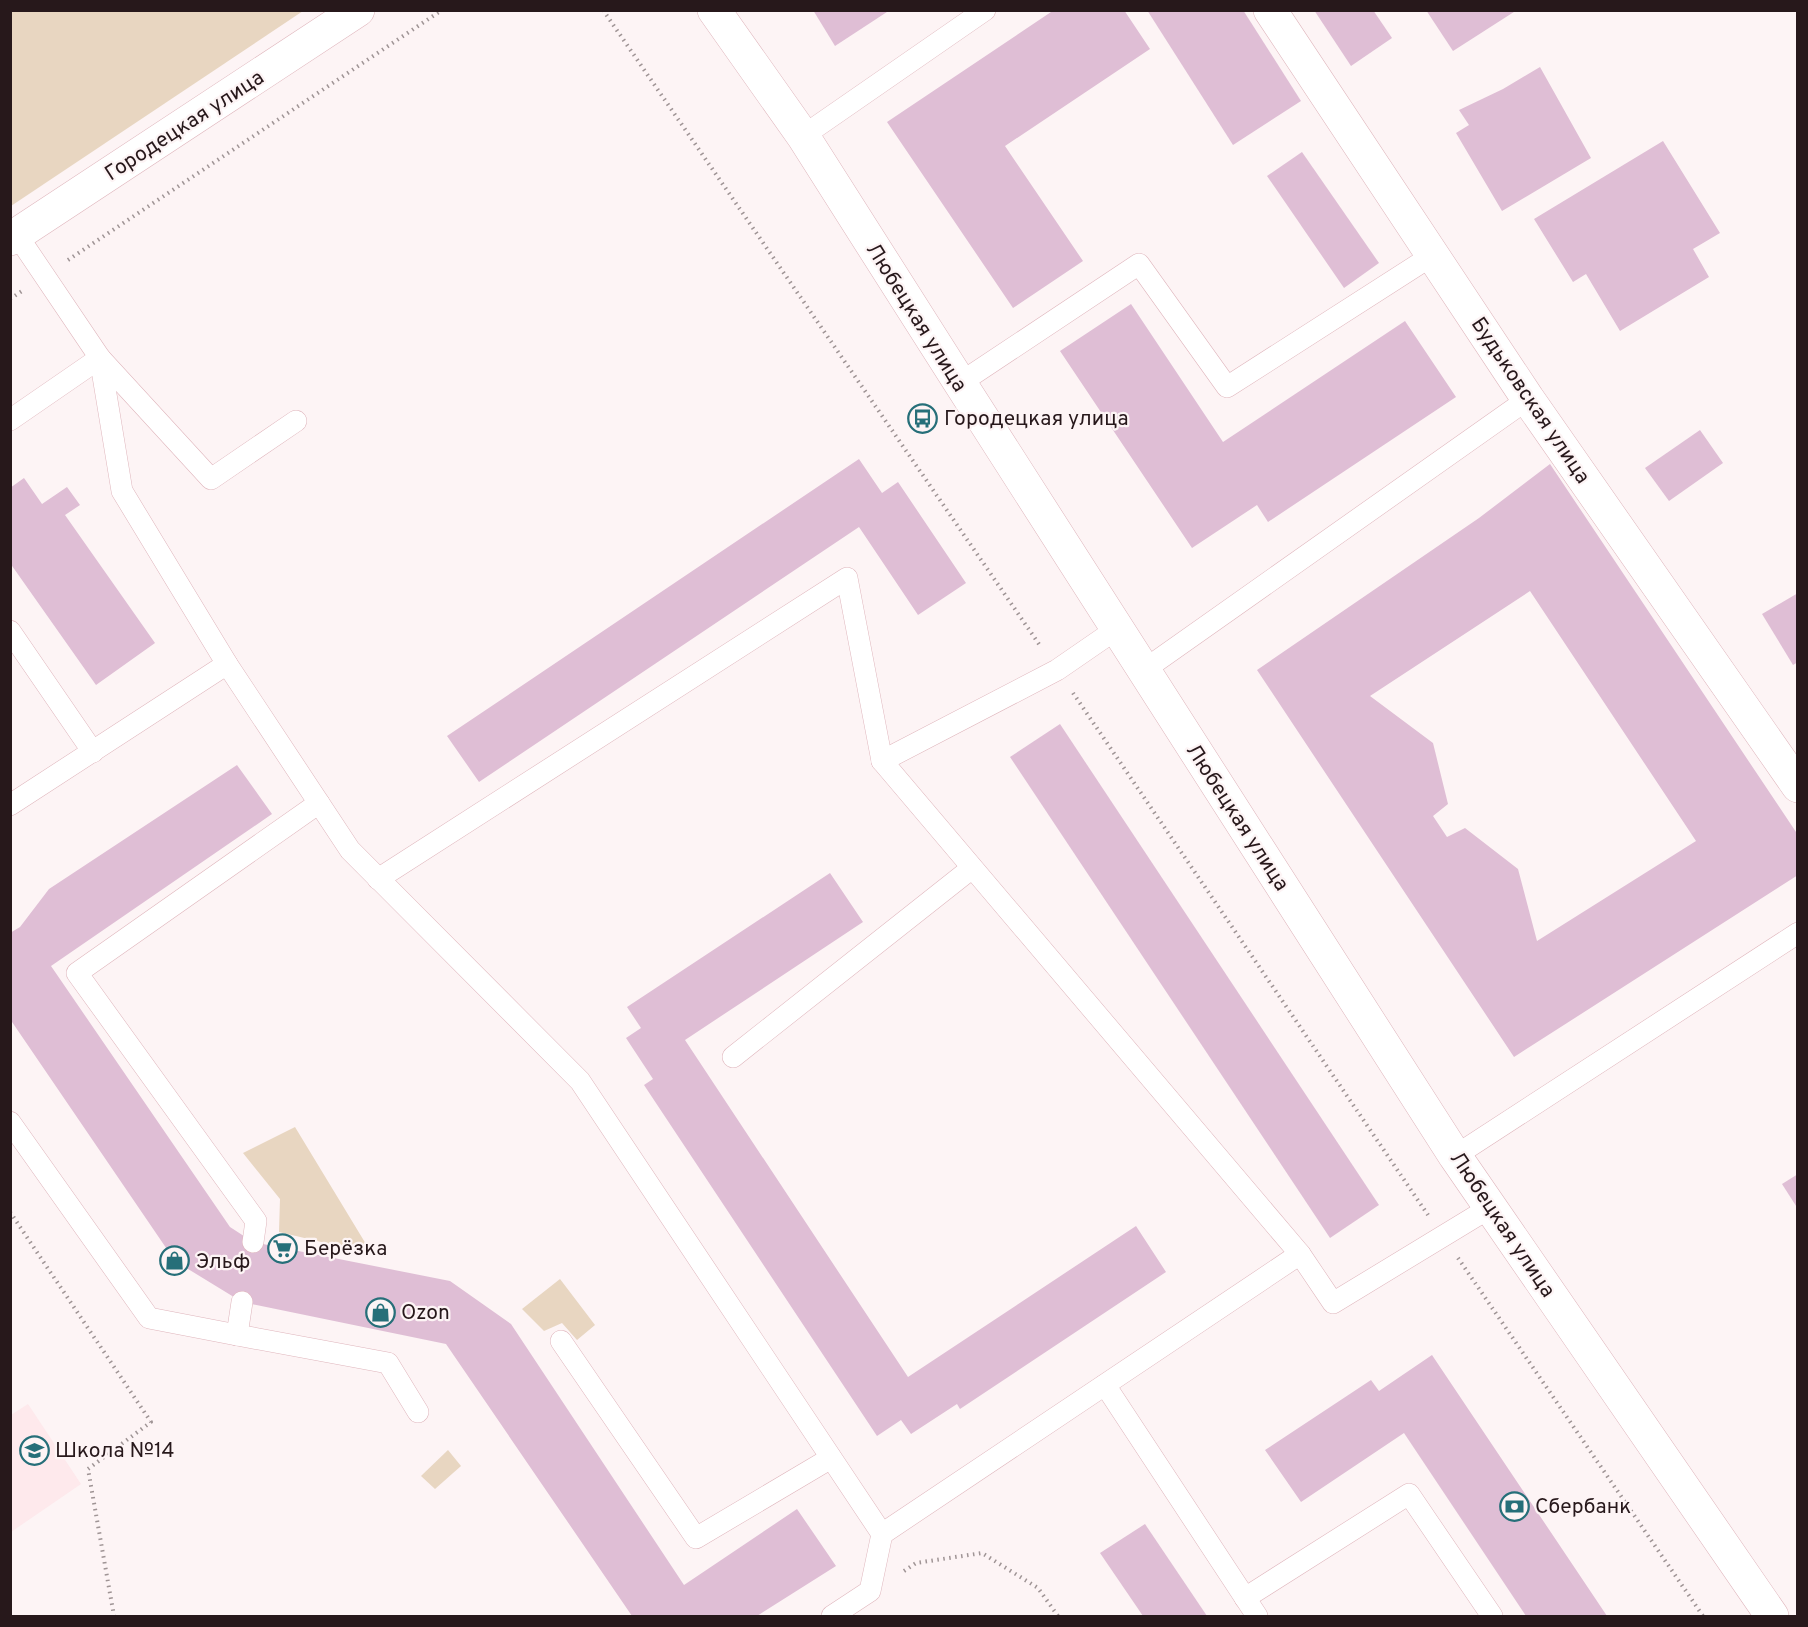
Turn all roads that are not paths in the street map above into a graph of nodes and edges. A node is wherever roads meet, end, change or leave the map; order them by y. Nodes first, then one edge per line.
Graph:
1 (358, 10) edge
2 (714, 10) edge
3 (985, 10) edge
4 (1270, 10) edge
5 (803, 136) junction
6 (14, 237) edge
7 (1433, 255) junction
8 (100, 358) junction
9 (960, 383) junction
10 (1528, 399) junction
11 (10, 420) edge
12 (296, 421) dead end
13 (1118, 628) junction
14 (10, 631) edge
15 (227, 664) junction
16 (1144, 670) junction
17 (93, 752) junction
18 (882, 761) junction
19 (1797, 786) edge
20 (319, 803) junction
21 (10, 805) edge
22 (972, 868) junction
23 (378, 879) junction
24 (1797, 933) edge
25 (733, 1057) dead end
26 (10, 1122) edge
27 (1455, 1156) junction
28 (1491, 1207) junction
29 (253, 1242) dead end
30 (1300, 1254) junction
31 (242, 1302) dead end
32 (237, 1335) junction
33 (561, 1341) dead end
34 (1105, 1385) junction
35 (418, 1412) dead end
36 (831, 1458) junction
37 (882, 1534) junction
38 (1245, 1598) junction
39 (832, 1617) edge
40 (1257, 1617) edge
41 (1492, 1617) edge
42 (1772, 1617) edge

1 - 6 street, Городецкая улица
2 - 5 street, Любецкая улица
3 - 5 lane
4 - 7 street, Будьковская улица
5 - 9 street, Любецкая улица
6 - 8 lane
7 - 9 lane
7 - 10 street, Будьковская улица
8 - 11 lane
8 - 12 lane
8 - 15 lane
9 - 13 street, Любецкая улица
10 - 16 lane
10 - 19 street, Будьковская улица
13 - 16 street, Любецкая улица
13 - 18 lane
14 - 17 lane
15 - 17 lane
15 - 20 lane
16 - 27 street, Любецкая улица
17 - 21 lane
18 - 22 lane
18 - 23 lane
20 - 23 lane
20 - 29 lane
22 - 25 lane
22 - 30 lane
23 - 36 lane
24 - 27 lane
26 - 32 lane
27 - 28 street, Любецкая улица
28 - 30 lane
28 - 42 street, Любецкая улица
30 - 34 lane
31 - 32 lane
32 - 35 lane
33 - 36 lane
34 - 37 lane
34 - 38 lane
36 - 37 lane
37 - 39 lane
38 - 40 lane
38 - 41 lane

